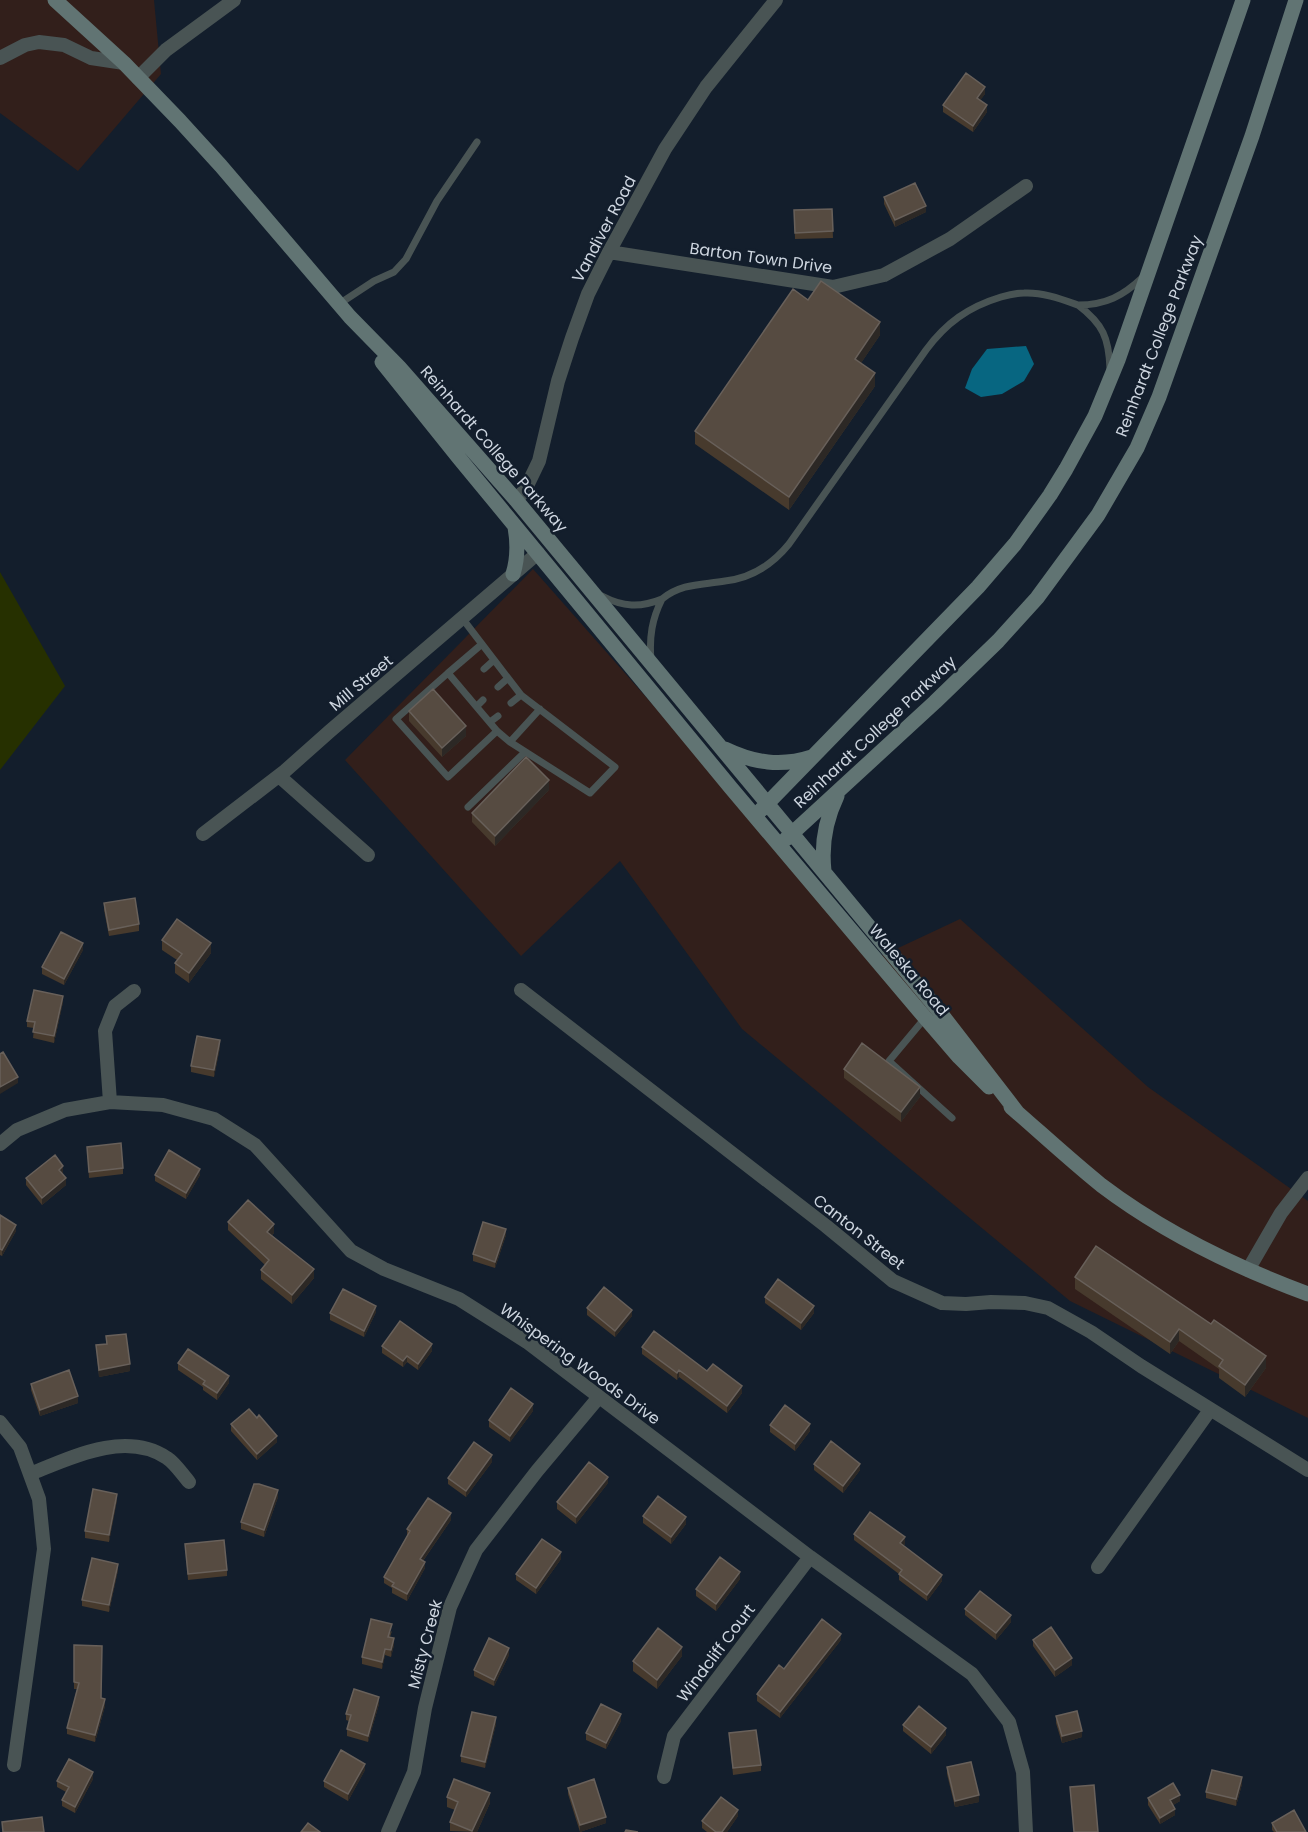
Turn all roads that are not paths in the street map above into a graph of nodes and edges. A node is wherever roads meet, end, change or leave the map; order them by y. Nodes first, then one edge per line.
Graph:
1 (55, 0) edge
2 (234, 0) edge
3 (776, 0) edge
4 (1243, 0) edge
5 (1296, 0) edge
6 (1301, 0) edge
7 (1282, 40) junction
8 (0, 58) edge
9 (124, 63) junction
10 (138, 78) junction
11 (477, 142) dead end
12 (1026, 186) dead end
13 (609, 252) junction
14 (1148, 270) junction
15 (339, 304) junction
16 (1078, 305) junction
17 (350, 317) junction
18 (1110, 381) junction
19 (516, 500) junction
20 (514, 524) junction
21 (538, 553) junction
22 (513, 574) junction
23 (592, 591) junction
24 (662, 599) junction
25 (462, 618) junction
26 (482, 644) junction
27 (494, 660) junction
28 (651, 662) junction
29 (484, 669) dead end
30 (448, 673) junction
31 (508, 678) junction
32 (468, 683) dead end
33 (498, 687) dead end
34 (461, 688) junction
35 (521, 695) junction
36 (483, 700) dead end
37 (511, 703) dead end
38 (477, 706) junction
39 (540, 710) junction
40 (498, 716) dead end
41 (490, 722) junction
42 (497, 731) junction
43 (510, 742) junction
44 (720, 746) junction
45 (525, 752) junction
46 (812, 757) junction
47 (279, 776) junction
48 (841, 788) junction
49 (767, 803) junction
50 (468, 807) dead end
51 (755, 816) junction
52 (792, 833) junction
53 (203, 834) dead end
54 (779, 845) junction
55 (368, 855) dead end
56 (825, 872) junction
57 (521, 990) dead end
58 (134, 991) dead end
59 (925, 1018) junction
60 (110, 1102) junction
61 (1017, 1112) junction
62 (952, 1118) dead end
63 (0, 1144) edge
64 (1308, 1178) edge
65 (1248, 1270) junction
66 (1308, 1294) edge
67 (598, 1397) junction
68 (1210, 1410) junction
69 (0, 1422) edge
70 (1308, 1470) edge
71 (30, 1474) junction
72 (189, 1482) dead end
73 (810, 1557) junction
74 (1098, 1567) dead end
75 (14, 1765) dead end
76 (664, 1777) dead end
77 (388, 1832) edge
78 (1026, 1832) edge

1 - 9 main road, Reinhardt College Parkway
2 - 10 street
3 - 13 street, Vandiver Road
4 - 14 main road, Reinhardt College Parkway
5 - 7 main road, Reinhardt College Parkway
6 - 7 main road
7 - 48 main road, Reinhardt College Parkway
8 - 9 street
9 - 10 main road, Reinhardt College Parkway
10 - 15 main road, Reinhardt College Parkway
11 - 15 lane
12 - 13 street, Barton Town Drive
13 - 19 street, Vandiver Road
14 - 16 lane
14 - 18 main road, Reinhardt College Parkway
15 - 17 main road, Reinhardt College Parkway
16 - 18 lane
16 - 24 lane
17 - 19 main road, Reinhardt College Parkway
17 - 20 main road, Reinhardt College Parkway
18 - 46 main road, Reinhardt College Parkway
19 - 23 main road, Reinhardt College Parkway
20 - 21 main road, Reinhardt College Parkway
20 - 22 main road
21 - 22 street, Mill Street
21 - 51 main road, Reinhardt College Parkway
22 - 25 street, Mill Street
23 - 24 lane
23 - 28 main road, Reinhardt College Parkway
24 - 28 lane
25 - 26 lane
25 - 47 street, Mill Street
26 - 27 lane
26 - 30 lane
27 - 29 lane
27 - 31 lane
28 - 44 main road, Reinhardt College Parkway
30 - 34 lane
30 - 42 lane
31 - 33 lane
31 - 35 lane
32 - 34 lane
34 - 38 lane
35 - 37 lane
35 - 39 lane
36 - 38 lane
38 - 41 lane
39 - 43 lane
39 - 45 lane
40 - 41 lane
41 - 42 lane
42 - 43 lane
43 - 45 lane
44 - 46 main road
44 - 49 main road, Reinhardt College Parkway
45 - 50 lane
46 - 49 main road, Reinhardt College Parkway
47 - 53 street, Mill Street
47 - 55 street
48 - 52 main road, Reinhardt College Parkway
48 - 56 main road
49 - 51 main road, Reinhardt College Parkway
49 - 52 main road, Waleska Road
51 - 54 main road, Waleska Road
52 - 54 main road, Reinhardt College Parkway
52 - 56 main road, Waleska Road
54 - 59 main road, Waleska Road
56 - 61 main road, Waleska Road
57 - 68 street, Canton Street
58 - 60 street
59 - 61 main road, Waleska Road
59 - 62 lane
60 - 63 street, Whispering Woods Drive
60 - 67 street, Whispering Woods Drive
61 - 65 main road, Waleska Road
64 - 65 street
65 - 66 main road, Waleska Road
67 - 73 street, Whispering Woods Drive
67 - 77 street, Misty Creek
68 - 70 street, Canton Street
68 - 74 street
69 - 71 street
71 - 72 street
71 - 75 street
73 - 76 street, Windcliff Court
73 - 78 street, Whispering Woods Drive

